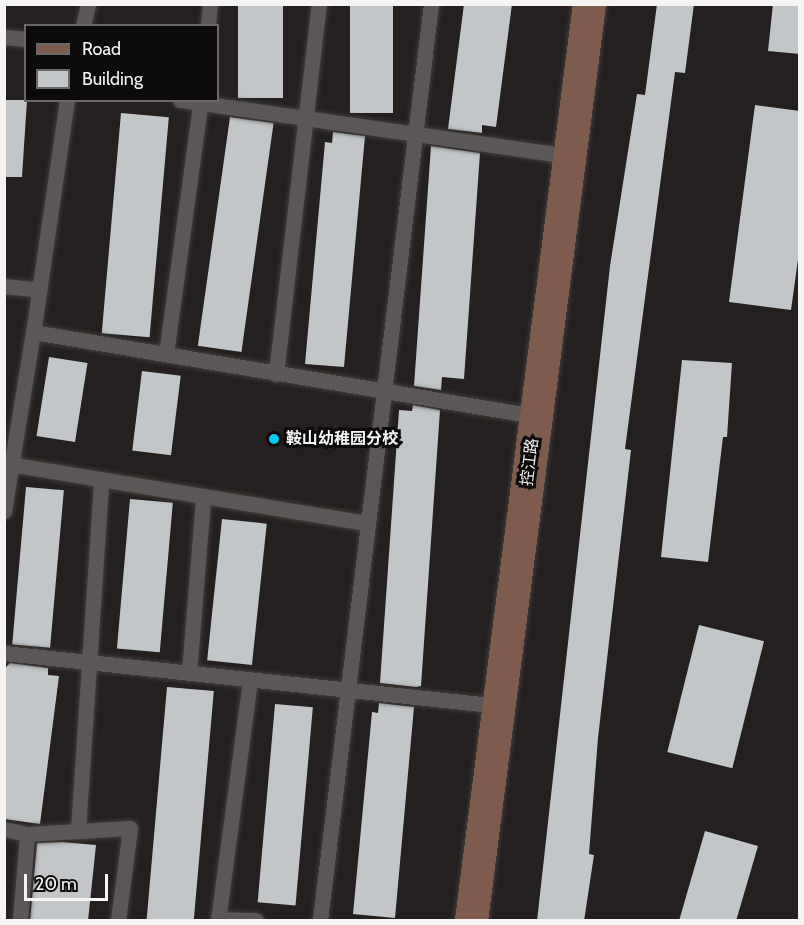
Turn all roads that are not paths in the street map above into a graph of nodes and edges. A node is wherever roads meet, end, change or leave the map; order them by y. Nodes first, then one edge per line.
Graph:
1 (88, 4) edge
2 (210, 4) edge
3 (319, 4) edge
4 (431, 4) edge
5 (589, 4) edge
6 (83, 24) edge
7 (208, 24) edge
8 (4, 37) edge
9 (24, 39) edge
10 (67, 102) edge
11 (200, 102) edge
12 (308, 117) junction
13 (416, 131) junction
14 (570, 156) junction
15 (4, 286) edge
16 (40, 290) junction
17 (33, 332) junction
18 (166, 354) junction
19 (276, 374) junction
20 (381, 393) junction
21 (536, 416) junction
22 (8, 464) edge
23 (101, 480) junction
24 (203, 499) junction
25 (4, 511) edge
26 (365, 523) junction
27 (4, 653) edge
28 (85, 661) junction
29 (189, 672) junction
30 (250, 679) junction
31 (344, 689) junction
32 (499, 706) junction
33 (4, 829) edge
34 (78, 831) junction
35 (27, 834) junction
36 (218, 920) edge
37 (20, 921) edge
38 (118, 921) edge
39 (256, 921) edge
40 (320, 921) edge
41 (471, 921) edge

1 - 6 lane
2 - 7 lane
3 - 12 lane
4 - 13 lane
5 - 14 main road, 控江路
8 - 9 lane
10 - 16 lane
11 - 12 lane
11 - 18 lane
12 - 13 lane
12 - 19 lane
13 - 14 lane
13 - 20 lane
14 - 21 main road, 控江路
15 - 16 lane
16 - 17 lane
17 - 18 lane
17 - 22 lane
18 - 19 lane
19 - 20 lane
20 - 21 lane
20 - 26 lane
21 - 32 main road, 控江路
22 - 23 lane
22 - 25 lane
23 - 24 lane
23 - 28 lane
24 - 26 lane
24 - 29 lane
26 - 31 lane
27 - 28 lane
28 - 29 lane
28 - 34 lane
29 - 30 lane
30 - 31 lane
30 - 36 lane
31 - 32 lane
31 - 40 lane
32 - 41 main road, 控江路
33 - 35 lane
34 - 35 lane
34 - 38 lane
35 - 37 lane
36 - 39 lane

